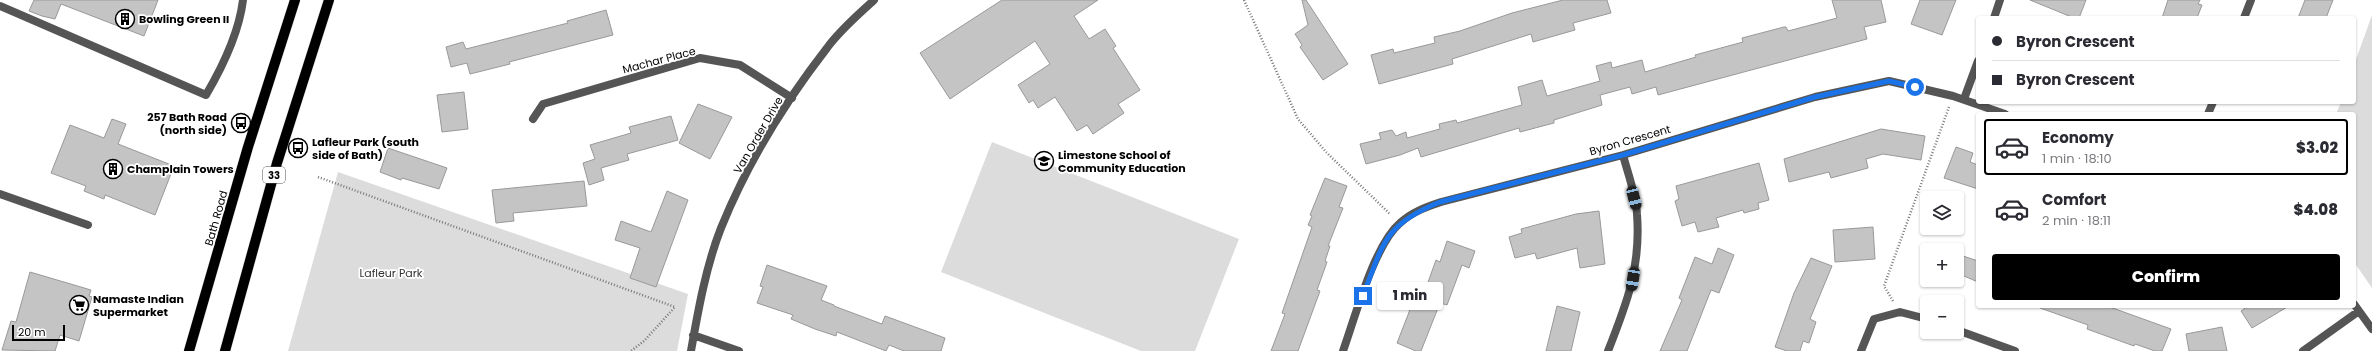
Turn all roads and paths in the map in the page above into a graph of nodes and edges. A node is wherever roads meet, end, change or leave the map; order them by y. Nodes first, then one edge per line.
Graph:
1 (243, 0) edge
2 (295, 0) edge
3 (329, 0) edge
4 (874, 0) edge
5 (1244, 0) edge
6 (2000, 0) edge
7 (2251, 0) edge
8 (0, 6) edge
9 (1995, 16) edge
10 (2245, 16) edge
11 (1976, 66) edge
12 (1953, 96) junction
13 (792, 98) junction
14 (1964, 99) junction
15 (1976, 103) edge
16 (1978, 104) edge
17 (2000, 112) edge
18 (533, 119) dead end
19 (1623, 155) junction
20 (318, 177) dead end
21 (0, 194) edge
22 (1399, 223) junction
23 (88, 225) dead end
24 (2356, 307) edge
25 (2359, 311) junction
26 (1900, 312) junction
27 (1920, 317) edge
28 (2372, 329) edge
29 (1964, 333) edge
30 (694, 335) junction
31 (190, 351) edge
32 (225, 351) edge
33 (631, 351) edge
34 (691, 351) edge
35 (739, 351) edge
36 (1343, 351) edge
37 (1608, 351) edge
38 (1862, 351) edge
39 (2015, 351) edge
40 (2302, 351) edge

1 - 8 street
2 - 31 main road, Bath Road
3 - 32 main road, 33
4 - 13 street, Van Order Drive
5 - 22 path
6 - 9 street
7 - 10 street
11 - 14 street
12 - 14 street, Byron Crescent
12 - 19 street, Byron Crescent
12 - 26 path
13 - 18 street, Machar Place
13 - 30 street, Van Order Drive
14 - 15 street, Byron Crescent
16 - 17 street, Byron Crescent
19 - 22 street, Byron Crescent
19 - 37 street
20 - 33 path
21 - 23 street
22 - 36 street, Byron Crescent
24 - 25 street
25 - 28 street
25 - 40 street
26 - 27 street
26 - 38 street
29 - 39 street
30 - 34 street, Van Order Drive
30 - 35 street

